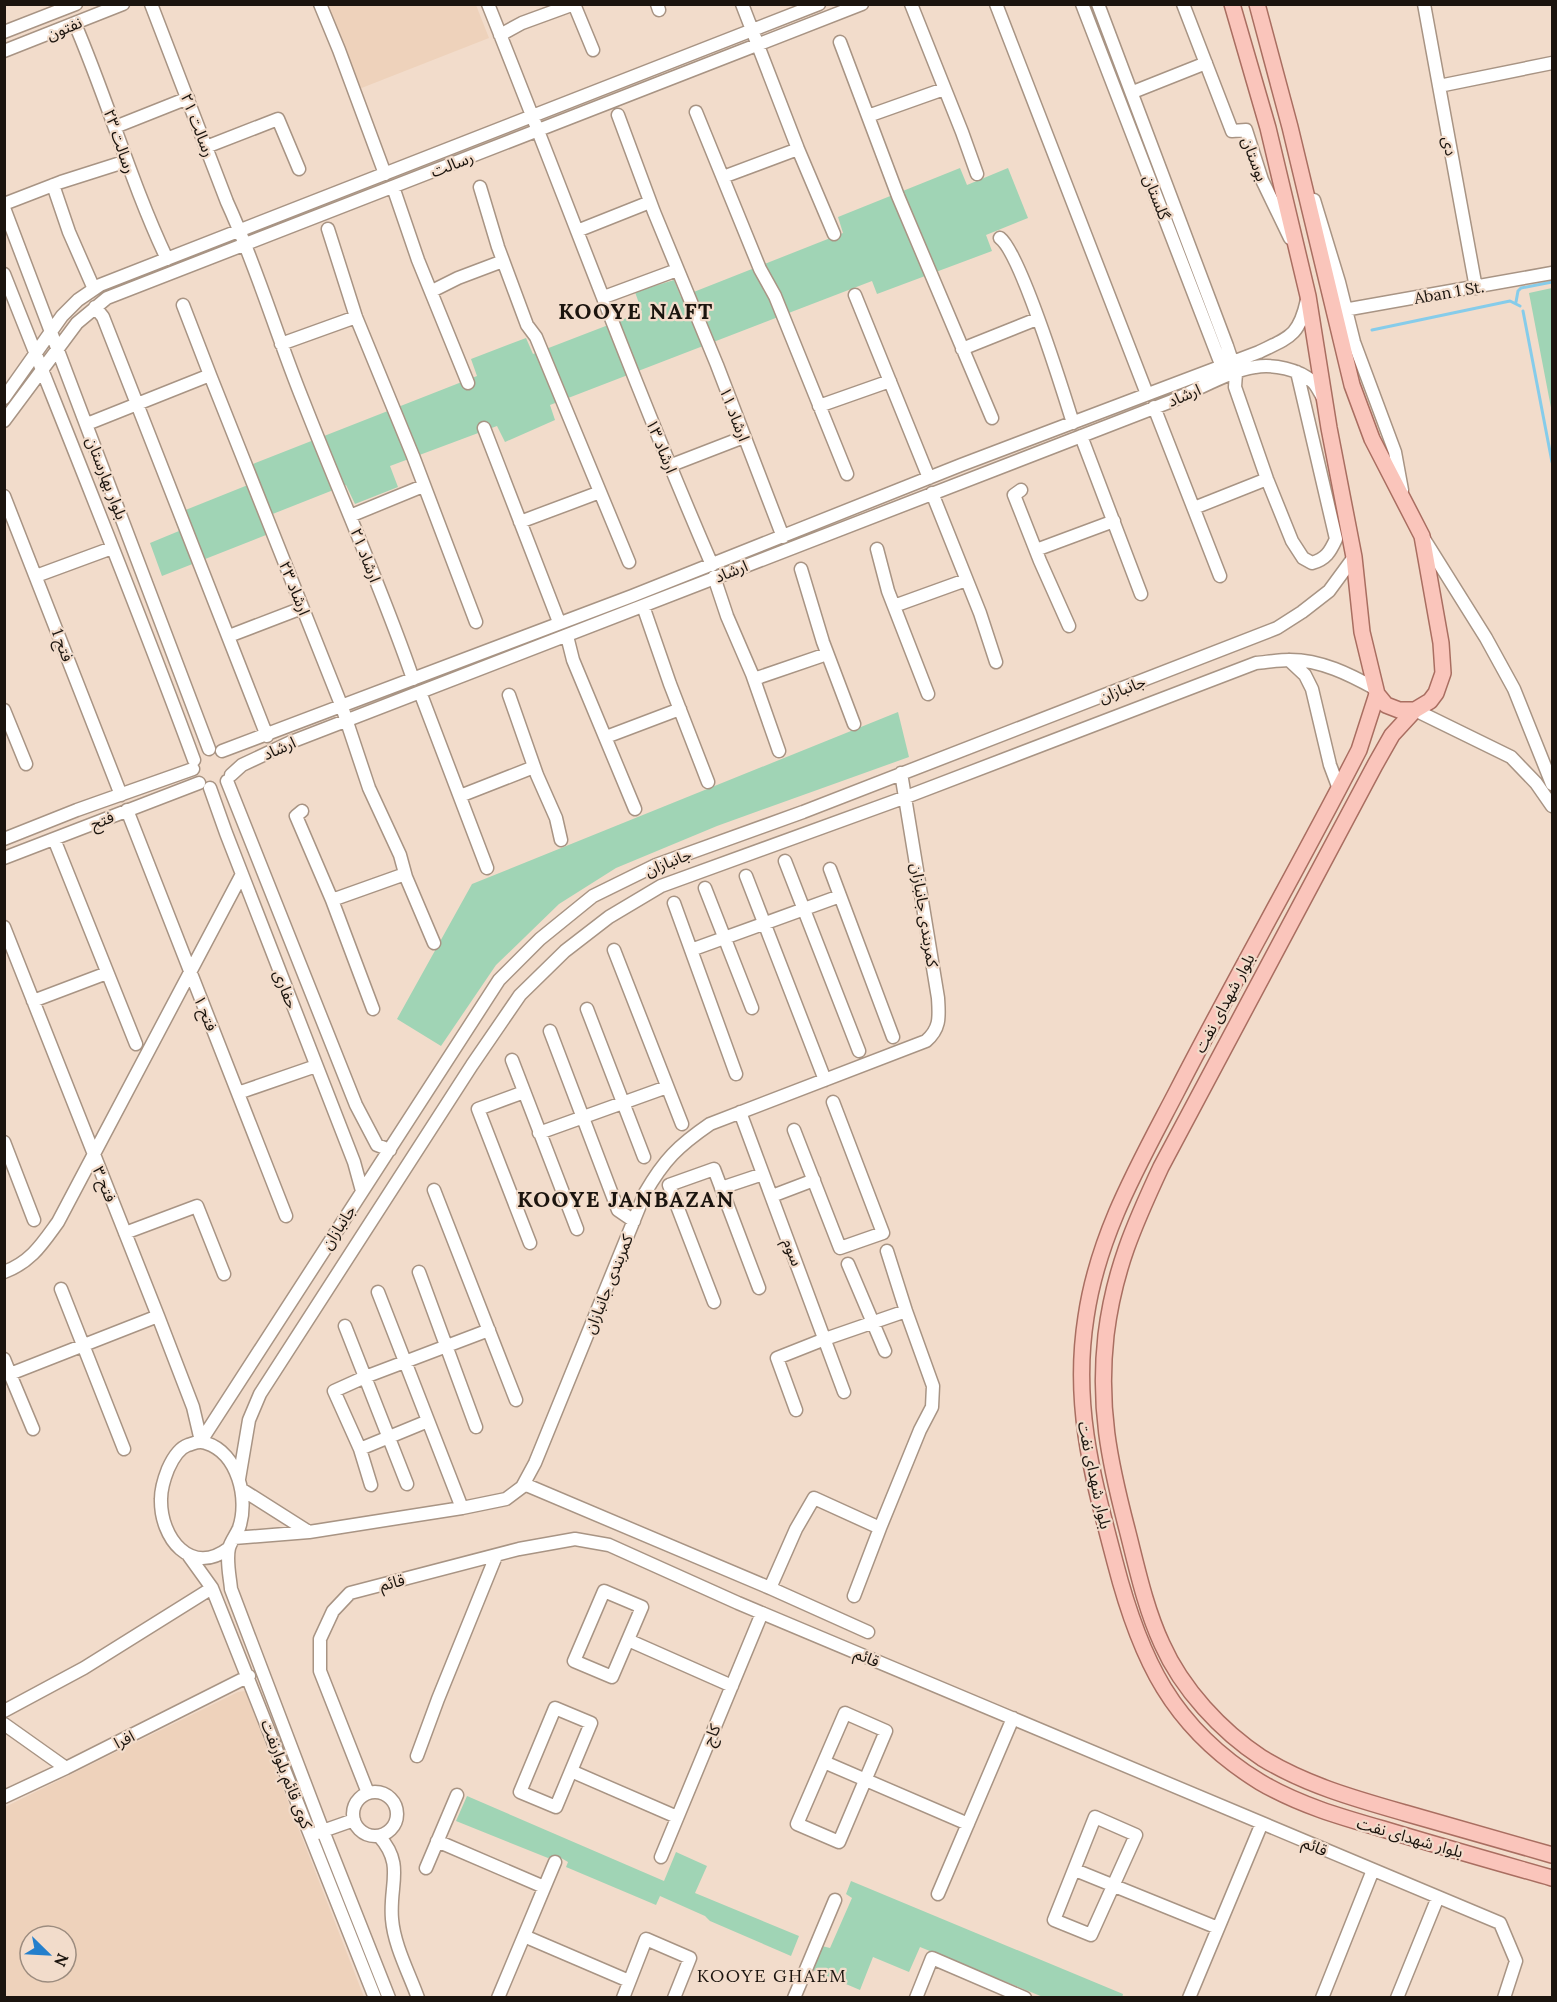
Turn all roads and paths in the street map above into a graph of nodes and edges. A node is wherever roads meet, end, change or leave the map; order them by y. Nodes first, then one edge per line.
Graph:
1 (76, 4) edge
2 (123, 4) edge
3 (152, 4) edge
4 (320, 4) edge
5 (488, 4) edge
6 (574, 4) edge
7 (742, 4) edge
8 (819, 4) edge
9 (862, 4) edge
10 (911, 4) edge
11 (996, 4) edge
12 (1082, 4) edge
13 (1098, 4) edge
14 (1183, 4) edge
15 (1232, 4) edge
16 (1257, 4) edge
17 (1424, 4) edge
18 (75, 24) junction
19 (752, 31) junction
20 (4, 32) edge
21 (500, 35) junction
22 (840, 42) dead end
23 (1113, 43) junction
24 (758, 45) junction
25 (1099, 48) junction
26 (593, 50) dead end
27 (4, 51) edge
28 (1206, 63) junction
29 (1552, 63) edge
30 (1439, 86) junction
31 (944, 89) junction
32 (1133, 93) junction
33 (188, 98) junction
34 (696, 112) dead end
35 (618, 115) dead end
36 (533, 116) junction
37 (868, 116) junction
38 (115, 127) junction
39 (538, 130) junction
40 (1292, 135) junction
41 (206, 147) junction
42 (798, 149) junction
43 (127, 161) junction
44 (299, 169) dead end
45 (385, 174) junction
46 (976, 174) dead end
47 (723, 177) junction
48 (364, 182) junction
49 (53, 185) junction
50 (393, 187) junction
51 (480, 187) dead end
52 (370, 196) junction
53 (650, 202) junction
54 (4, 206) edge
55 (328, 229) dead end
56 (240, 230) junction
57 (577, 231) junction
58 (834, 234) dead end
59 (1000, 238) dead end
60 (245, 244) junction
61 (1299, 255) junction
62 (167, 259) junction
63 (503, 261) junction
64 (677, 270) junction
65 (1552, 273) edge
66 (4, 274) edge
67 (1476, 288) junction
68 (94, 289) junction
69 (432, 291) junction
70 (855, 295) dead end
71 (1308, 296) junction
72 (604, 297) junction
73 (183, 305) dead end
74 (95, 307) junction
75 (1344, 310) junction
76 (356, 317) junction
77 (1037, 319) junction
78 (52, 332) junction
79 (281, 344) junction
80 (58, 348) junction
81 (962, 349) junction
82 (36, 354) junction
83 (1229, 369) junction
84 (42, 370) junction
85 (1297, 372) junction
86 (209, 373) junction
87 (890, 381) junction
88 (468, 383) dead end
89 (1147, 394) junction
90 (4, 398) edge
91 (1325, 401) junction
92 (137, 404) junction
93 (819, 406) junction
94 (1154, 407) junction
95 (992, 418) dead end
96 (4, 421) edge
97 (1073, 423) junction
98 (87, 424) junction
99 (484, 428) dead end
100 (1040, 435) junction
101 (1081, 436) junction
102 (744, 437) junction
103 (1045, 449) junction
104 (669, 466) junction
105 (847, 474) dead end
106 (929, 478) junction
107 (1267, 479) junction
108 (423, 486) junction
109 (1021, 490) dead end
110 (600, 492) junction
111 (932, 493) junction
112 (890, 494) junction
113 (4, 496) edge
114 (1403, 500) junction
115 (896, 507) junction
116 (1194, 508) junction
117 (350, 516) junction
118 (1114, 521) junction
119 (520, 522) junction
120 (1422, 536) junction
121 (783, 537) junction
122 (112, 548) junction
123 (877, 549) dead end
124 (1036, 550) junction
125 (748, 557) junction
126 (1354, 557) junction
127 (629, 562) dead end
128 (801, 569) dead end
129 (713, 571) junction
130 (36, 576) junction
131 (1221, 576) dead end
132 (966, 580) junction
133 (1141, 594) dead end
134 (643, 606) junction
135 (894, 606) junction
136 (601, 607) junction
137 (302, 608) junction
138 (606, 620) junction
139 (476, 622) dead end
140 (559, 622) junction
141 (1069, 626) dead end
142 (229, 636) junction
143 (567, 636) junction
144 (827, 654) junction
145 (1289, 660) junction
146 (996, 662) dead end
147 (754, 679) junction
148 (413, 680) junction
149 (420, 692) junction
150 (1377, 692) junction
151 (928, 694) dead end
152 (509, 695) dead end
153 (342, 707) junction
154 (680, 709) junction
155 (4, 710) edge
156 (1415, 710) junction
157 (346, 721) junction
158 (854, 724) dead end
159 (267, 736) junction
160 (606, 737) junction
161 (209, 749) junction
162 (222, 751) junction
163 (778, 751) dead end
164 (26, 764) dead end
165 (194, 765) junction
166 (534, 767) junction
167 (901, 773) junction
168 (229, 778) junction
169 (708, 782) dead end
170 (1552, 784) edge
171 (204, 785) junction
172 (1338, 789) junction
173 (121, 795) junction
174 (460, 796) junction
175 (906, 797) junction
176 (1552, 806) edge
177 (635, 809) dead end
178 (127, 810) junction
179 (302, 811) dead end
180 (4, 839) edge
181 (54, 839) junction
182 (561, 840) dead end
183 (4, 858) edge
184 (785, 861) dead end
185 (487, 868) dead end
186 (830, 869) dead end
187 (242, 874) junction
188 (405, 874) junction
189 (746, 876) dead end
190 (705, 888) dead end
191 (840, 896) junction
192 (332, 900) junction
193 (674, 903) dead end
194 (804, 909) junction
195 (765, 924) junction
196 (4, 927) edge
197 (724, 938) junction
198 (434, 943) dead end
199 (614, 950) dead end
200 (691, 950) junction
201 (190, 972) junction
202 (107, 973) junction
203 (33, 1001) junction
204 (752, 1008) dead end
205 (373, 1009) dead end
206 (587, 1009) dead end
207 (550, 1031) dead end
208 (893, 1037) dead end
209 (136, 1044) dead end
210 (859, 1051) dead end
211 (452, 1052) junction
212 (512, 1060) dead end
213 (472, 1065) junction
214 (316, 1066) junction
215 (736, 1074) dead end
216 (825, 1080) junction
217 (667, 1087) junction
218 (524, 1092) junction
219 (238, 1093) junction
220 (833, 1102) dead end
221 (623, 1103) junction
222 (740, 1112) junction
223 (582, 1117) junction
224 (682, 1124) dead end
225 (794, 1130) dead end
226 (540, 1133) junction
227 (4, 1143) edge
228 (390, 1150) junction
229 (93, 1156) junction
230 (644, 1157) dead end
231 (763, 1174) junction
232 (814, 1180) junction
233 (721, 1188) junction
234 (434, 1190) dead end
235 (362, 1191) junction
236 (772, 1196) junction
237 (286, 1216) dead end
238 (34, 1220) dead end
239 (634, 1221) junction
240 (577, 1229) dead end
241 (125, 1233) junction
242 (530, 1243) dead end
243 (888, 1251) dead end
244 (848, 1264) dead end
245 (4, 1272) edge
246 (419, 1272) dead end
247 (224, 1274) dead end
248 (759, 1288) dead end
249 (61, 1289) dead end
250 (378, 1292) dead end
251 (714, 1302) dead end
252 (906, 1311) junction
253 (158, 1316) junction
254 (873, 1322) junction
255 (345, 1326) dead end
256 (489, 1330) junction
257 (825, 1339) junction
258 (83, 1345) junction
259 (446, 1346) junction
260 (885, 1351) dead end
261 (4, 1359) edge
262 (405, 1362) junction
263 (10, 1374) junction
264 (365, 1377) junction
265 (844, 1392) dead end
266 (516, 1400) dead end
267 (796, 1410) dead end
268 (428, 1421) junction
269 (476, 1426) dead end
270 (33, 1429) dead end
271 (388, 1436) junction
272 (201, 1441) junction
273 (124, 1449) dead end
274 (360, 1449) junction
275 (240, 1484) junction
276 (407, 1484) dead end
277 (524, 1484) junction
278 (371, 1485) dead end
279 (462, 1508) junction
280 (880, 1528) junction
281 (309, 1532) junction
282 (231, 1543) junction
283 (189, 1556) junction
284 (496, 1556) junction
285 (213, 1588) junction
286 (770, 1588) junction
287 (854, 1596) dead end
288 (762, 1613) junction
289 (868, 1632) dead end
290 (628, 1640) junction
291 (249, 1676) junction
292 (732, 1686) junction
293 (4, 1711) edge
294 (1013, 1718) junction
295 (4, 1724) edge
296 (417, 1756) dead end
297 (824, 1762) junction
298 (66, 1768) junction
299 (571, 1771) junction
300 (866, 1779) junction
301 (368, 1792) junction
302 (457, 1795) dead end
303 (4, 1797) edge
304 (677, 1817) junction
305 (354, 1820) junction
306 (1262, 1823) junction
307 (968, 1824) junction
308 (323, 1831) junction
309 (310, 1836) junction
310 (379, 1836) junction
311 (437, 1841) junction
312 (1552, 1855) edge
313 (661, 1857) dead end
314 (555, 1862) dead end
315 (426, 1868) dead end
316 (1075, 1870) junction
317 (1373, 1870) junction
318 (1552, 1878) edge
319 (1113, 1884) junction
320 (544, 1887) junction
321 (938, 1894) dead end
322 (1438, 1897) junction
323 (835, 1900) dead end
324 (1218, 1928) junction
325 (524, 1936) junction
326 (629, 1981) junction
327 (375, 1998) edge
328 (389, 1998) edge
329 (418, 1998) edge
330 (498, 1998) edge
331 (623, 1998) edge
332 (674, 1998) edge
333 (794, 1998) edge
334 (916, 1998) edge
335 (1025, 1998) edge
336 (1189, 1998) edge
337 (1322, 1998) edge
338 (1397, 1998) edge
339 (1504, 1998) edge

1 - 20 street, نفتون
2 - 18 street, نفتون
3 - 33 street, رسالت ۲۱
4 - 45 street
5 - 21 street, ارشاد ۱۳
6 - 21 street
6 - 26 street
7 - 19 street
8 - 19 street, رسالت
9 - 24 street, رسالت
10 - 31 street
11 - 89 street
12 - 25 street, گلستان
13 - 23 street, گلستان
14 - 28 street, بوستان
15 - 61 main road
16 - 40 main road, بلوار شهدای نفت
17 - 30 street, دی
18 - 27 street, نفتون
18 - 38 street, رسالت ۲۳
19 - 24 street
19 - 36 street, رسالت
21 - 36 street, ارشاد ۱۳
22 - 37 street
23 - 25 street
23 - 32 street, گلستان
24 - 39 street, رسالت
24 - 42 street
25 - 83 street, گلستان
28 - 32 street
28 - 61 street, بوستان
29 - 30 street
30 - 67 street, دی
31 - 37 street
31 - 46 street
32 - 83 street, گلستان
33 - 38 street
33 - 41 street, رسالت ۲۱
34 - 47 street
35 - 53 street, ارشاد ۱۱
36 - 39 street, ارشاد ۱۳
36 - 45 street, رسالت
37 - 81 street
38 - 43 street, رسالت ۲۳
39 - 50 street, رسالت
39 - 57 street, ارشاد ۱۳
40 - 75 street
40 - 114 main road, بلوار شهدای نفت
41 - 44 street
41 - 56 street, رسالت ۲۱
42 - 47 street
42 - 58 street
43 - 49 street
43 - 62 street, رسالت ۲۳
45 - 48 street, رسالت
47 - 93 street
48 - 52 street
48 - 56 street, رسالت
49 - 54 street
49 - 68 street
50 - 52 street, رسالت
50 - 69 street
51 - 63 street
52 - 60 street, رسالت
53 - 57 street
53 - 64 street, ارشاد ۱۱
54 - 78 street, بلوار بهارستان
55 - 76 street
56 - 60 street, رسالت ۲۱
56 - 62 street, رسالت
57 - 72 street, ارشاد ۱۳
59 - 77 street
60 - 74 street, رسالت
60 - 79 street, رسالت ۲۱
61 - 71 main road
62 - 68 street, رسالت
63 - 69 street
63 - 110 street
64 - 72 street
64 - 102 street, ارشاد ۱۱
65 - 67 street, Aban 1 St.
66 - 82 street, بلوار بهارستان
67 - 75 street, Aban 1 St.
68 - 78 street, رسالت
69 - 88 street
70 - 87 street
71 - 83 street
71 - 91 main road
72 - 104 street, ارشاد ۱۳
73 - 86 street, ارشاد ۲۳
74 - 80 street, رسالت
74 - 92 street
75 - 114 street
76 - 79 street
76 - 108 street
77 - 81 street
77 - 97 street
78 - 80 street, بلوار بهارستان
78 - 82 street
79 - 117 street, ارشاد ۲۱
80 - 84 street
80 - 98 street, بلوار بهارستان
81 - 95 street
82 - 84 street, بلوار بهارستان
82 - 90 street
83 - 85 street
83 - 89 street, ارشاد
83 - 94 street, ارشاد
83 - 107 street, گلستان
84 - 96 street
84 - 122 street, بلوار بهارستان
85 - 91 street
85 - 107 street, گلستان
86 - 92 street
86 - 137 street, ارشاد ۲۳
87 - 93 street
87 - 106 street
89 - 97 street, ارشاد
91 - 126 main road
92 - 98 street
92 - 142 street
93 - 105 street
94 - 101 street, ارشاد
94 - 116 street
97 - 100 street, ارشاد
98 - 161 street, بلوار بهارستان
99 - 119 street
100 - 103 street
100 - 106 street, ارشاد
101 - 103 street, ارشاد
101 - 118 street
102 - 104 street
102 - 121 street, ارشاد ۱۱
103 - 111 street, ارشاد
104 - 129 street, ارشاد ۱۳
106 - 112 street, ارشاد
107 - 116 street
108 - 117 street
108 - 139 street
109 - 124 street
110 - 119 street
110 - 127 street
111 - 115 street, ارشاد
111 - 132 street
112 - 115 street
112 - 121 street, ارشاد
113 - 130 street, فتح 1
114 - 120 main road, بلوار شهدای نفت
115 - 125 street, ارشاد
116 - 131 street
117 - 148 street, ارشاد ۲۱
118 - 124 street
118 - 133 street
119 - 140 street
120 - 156 main road, بلوار شهدای نفت
120 - 170 street
121 - 125 street, ارشاد
122 - 130 street
122 - 165 street, بلوار بهارستان
123 - 135 street
124 - 141 street
125 - 129 street, ارشاد
126 - 150 main road
126 - 167 street, جانبازان
128 - 144 street
129 - 134 street, ارشاد
129 - 136 street, ارشاد
129 - 147 street, ارشاد ۱۳
130 - 173 street, فتح 1
132 - 135 street
132 - 146 street
134 - 138 street, ارشاد
134 - 154 street
135 - 151 street
136 - 138 street
136 - 140 street, ارشاد
137 - 142 street
137 - 153 street, ارشاد ۲۳
138 - 143 street, ارشاد
140 - 148 street, ارشاد
142 - 159 street
143 - 149 street, ارشاد
143 - 160 street
144 - 147 street
144 - 158 street
145 - 150 street, جانبازان
145 - 172 street
145 - 175 street, جانبازان
147 - 163 street, ارشاد ۱۳
148 - 153 street, ارشاد
149 - 157 street, ارشاد
149 - 174 street
150 - 156 main road
150 - 172 main road, بلوار شهدای نفت
152 - 166 street
153 - 157 street, ارشاد ۲۳
153 - 159 street, ارشاد
154 - 160 street
154 - 169 street
155 - 164 street
156 - 176 street
156 - 312 main road, بلوار شهدای نفت
157 - 168 street, ارشاد
157 - 188 street, ارشاد ۲۳
159 - 162 street, ارشاد
160 - 177 street
161 - 162 street
161 - 165 street
162 - 168 street
165 - 171 street
165 - 173 street, فتح
166 - 174 street
166 - 182 street
167 - 175 street, کمربندی جانبازان
167 - 211 street, جانبازان
168 - 171 street
168 - 228 street, حفاری
171 - 178 street, فتح
171 - 187 street, حفاری
172 - 318 main road, بلوار شهدای نفت
173 - 180 street, فتح
174 - 185 street
175 - 213 street, جانبازان
175 - 216 street, کمربندی جانبازان
178 - 181 street, فتح
178 - 201 street, فتح ۱
179 - 192 street
181 - 183 street, فتح
181 - 202 street
184 - 194 street
186 - 191 street
187 - 201 street
187 - 214 street, حفاری
188 - 192 street
188 - 198 street, ارشاد ۲۳
189 - 195 street
190 - 197 street
191 - 194 street
191 - 208 street
192 - 205 street
193 - 200 street
194 - 195 street
194 - 210 street
195 - 197 street
195 - 216 street
196 - 203 street, فتح ۳
197 - 200 street
197 - 204 street
199 - 217 street
200 - 215 street
201 - 219 street, فتح ۱
201 - 229 street
202 - 203 street
202 - 209 street
203 - 229 street, فتح ۳
206 - 221 street
207 - 223 street
211 - 213 street
211 - 228 street, جانبازان
212 - 218 street
213 - 275 street, جانبازان
214 - 219 street
214 - 235 street, حفاری
216 - 222 street, کمربندی جانبازان
217 - 221 street
217 - 224 street
218 - 226 street
218 - 242 street
219 - 237 street, فتح ۱
220 - 232 street
221 - 223 street
221 - 230 street
222 - 231 street, سوم
222 - 239 street, کمربندی جانبازان
223 - 226 street
223 - 239 street
225 - 232 street
226 - 240 street
227 - 238 street
228 - 235 street, جانبازان
229 - 241 street, فتح ۳
229 - 245 street
231 - 233 street
231 - 236 street, سوم
232 - 236 street
233 - 248 street
233 - 251 street
234 - 256 street
235 - 272 street, جانبازان
236 - 257 street, سوم
239 - 277 street, کمربندی جانبازان
241 - 247 street
241 - 253 street, فتح ۳
243 - 252 street
244 - 254 street
246 - 259 street
249 - 258 street
250 - 262 street
252 - 254 street
252 - 280 street
253 - 258 street
253 - 272 street, فتح ۳
254 - 257 street
254 - 260 street
255 - 264 street
256 - 259 street
256 - 266 street
257 - 265 street, سوم
257 - 267 street
258 - 263 street
258 - 273 street
259 - 262 street
259 - 269 street
261 - 263 street
262 - 264 street
262 - 268 street
263 - 270 street
264 - 271 street
264 - 274 street
268 - 271 street
268 - 279 street
271 - 274 street
271 - 276 street
272 - 275 street
272 - 283 street
274 - 278 street
275 - 281 street
275 - 282 street
277 - 279 street
277 - 286 street
279 - 281 street
280 - 286 street
280 - 287 street
281 - 282 street
282 - 283 street
282 - 308 street, کوی قائم بلوارنفت
283 - 285 street, کوی قائم بلوارنفت
284 - 288 street, قائم
284 - 296 street
284 - 301 street, قائم
285 - 291 street, کوی قائم بلوارنفت
285 - 293 street
286 - 289 street
288 - 292 street, کاج
288 - 294 street, قائم
290 - 290 street
290 - 292 street
291 - 298 street, افرا
291 - 309 street, کوی قائم بلوارنفت
292 - 304 street, کاج
294 - 306 street, قائم
294 - 307 street
295 - 298 street
297 - 300 street
297 - 300 street
297 - 300 street
298 - 303 street, افرا
299 - 299 street
299 - 304 street
300 - 307 street
301 - 305 street
301 - 310 street
302 - 311 street
304 - 313 street, کاج
305 - 308 street
305 - 310 street
306 - 317 street, قائم
306 - 324 street
307 - 321 street
308 - 309 street
308 - 328 street, کوی قائم بلوارنفت
309 - 327 street, کوی قائم بلوارنفت
310 - 329 street
311 - 315 street
311 - 320 street
314 - 320 street
316 - 319 street
316 - 319 street
316 - 319 street
317 - 322 street, قائم
317 - 337 street
319 - 324 street
320 - 325 street
322 - 338 street
322 - 339 street, قائم
323 - 333 street
324 - 336 street
325 - 326 street
325 - 330 street
326 - 331 street
326 - 332 street
334 - 335 street

